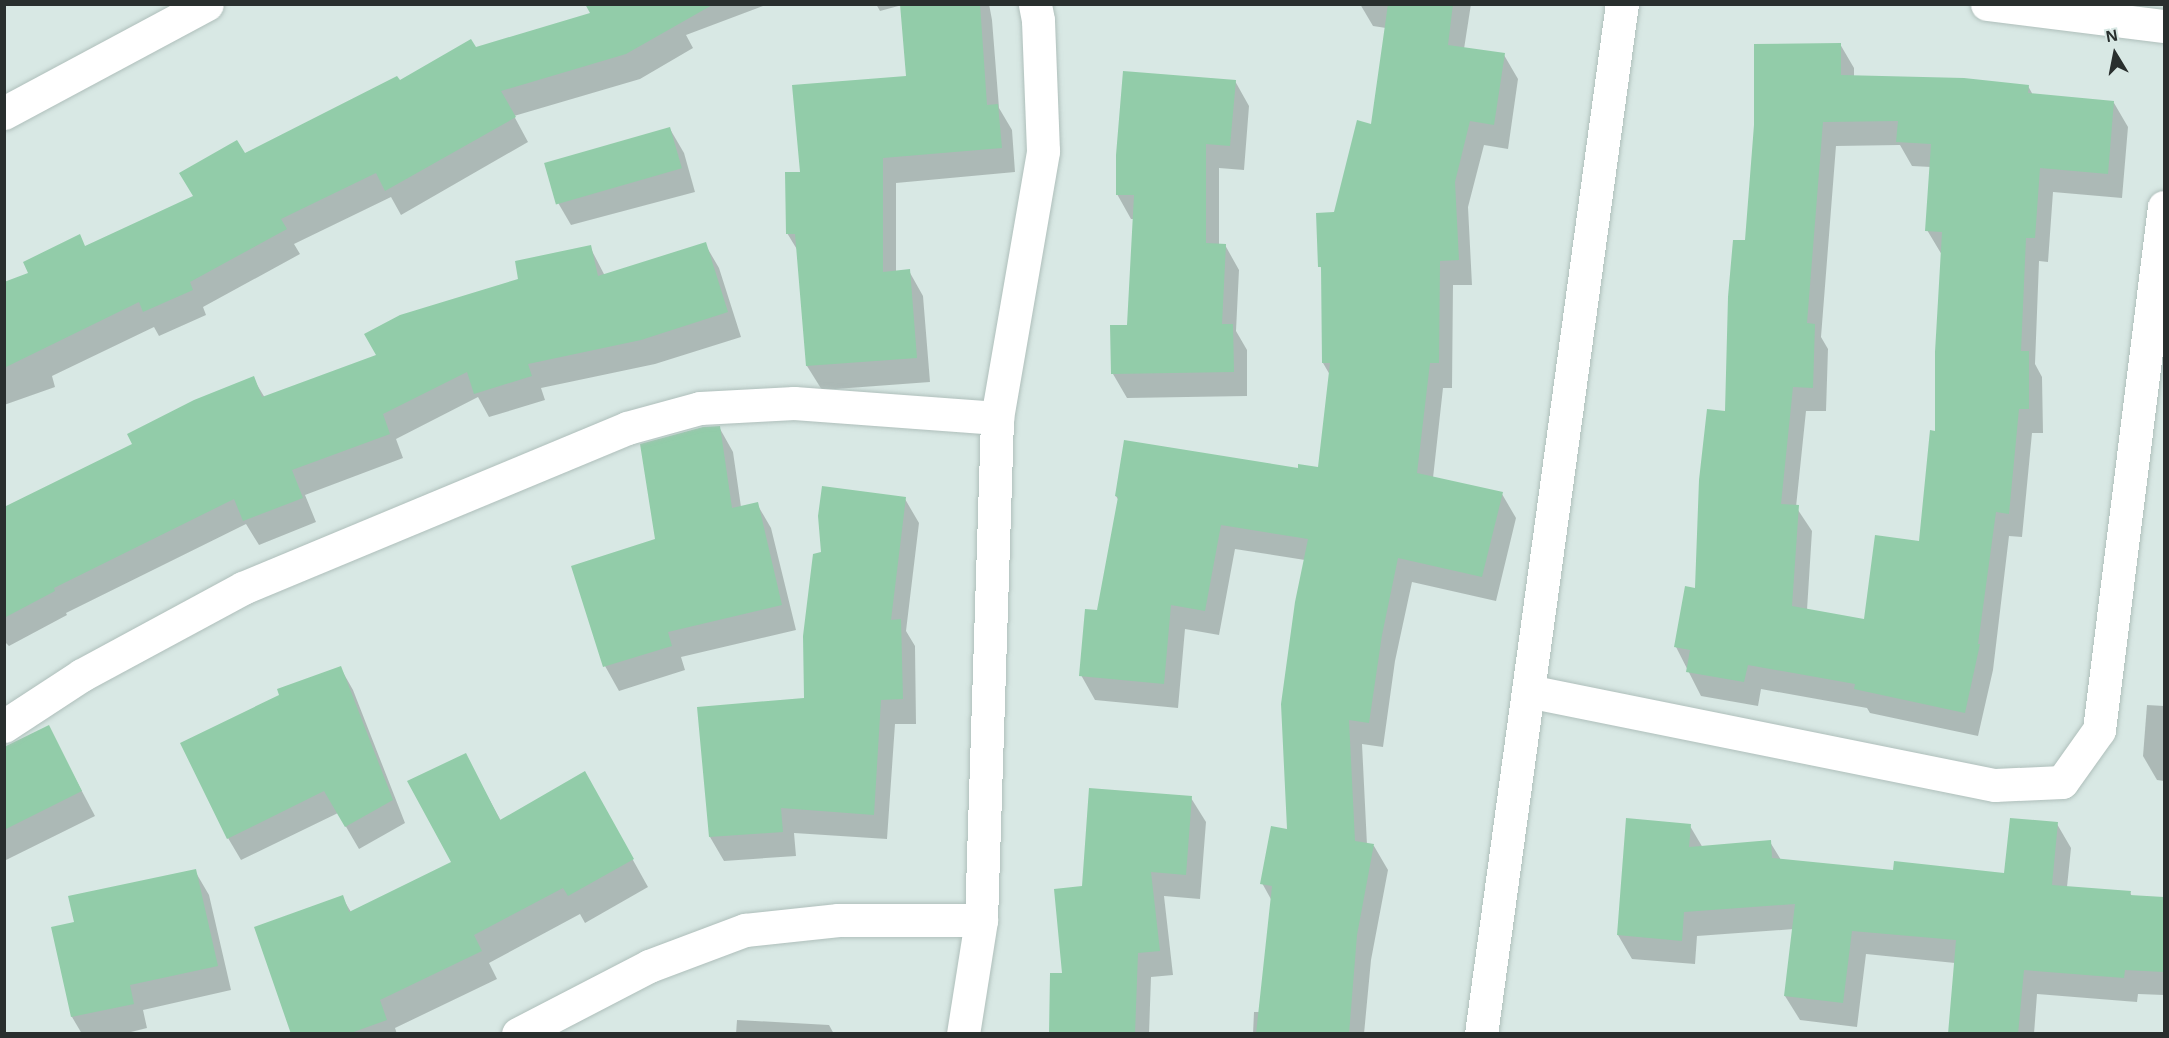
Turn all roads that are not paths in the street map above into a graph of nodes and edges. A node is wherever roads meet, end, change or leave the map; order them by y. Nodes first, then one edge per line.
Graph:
1 (207, 4) edge
2 (1035, 4) edge
3 (1622, 4) edge
4 (1987, 4) edge
5 (2164, 26) edge
6 (4, 113) edge
7 (2164, 207) edge
8 (997, 418) junction
9 (1528, 691) junction
10 (4, 726) edge
11 (981, 920) junction
12 (518, 1034) edge
13 (963, 1034) edge
14 (1481, 1034) edge

1 - 6 street
2 - 8 street
3 - 9 street
4 - 5 street
7 - 9 street
8 - 10 street
8 - 11 street
9 - 14 street
11 - 12 street
11 - 13 street

